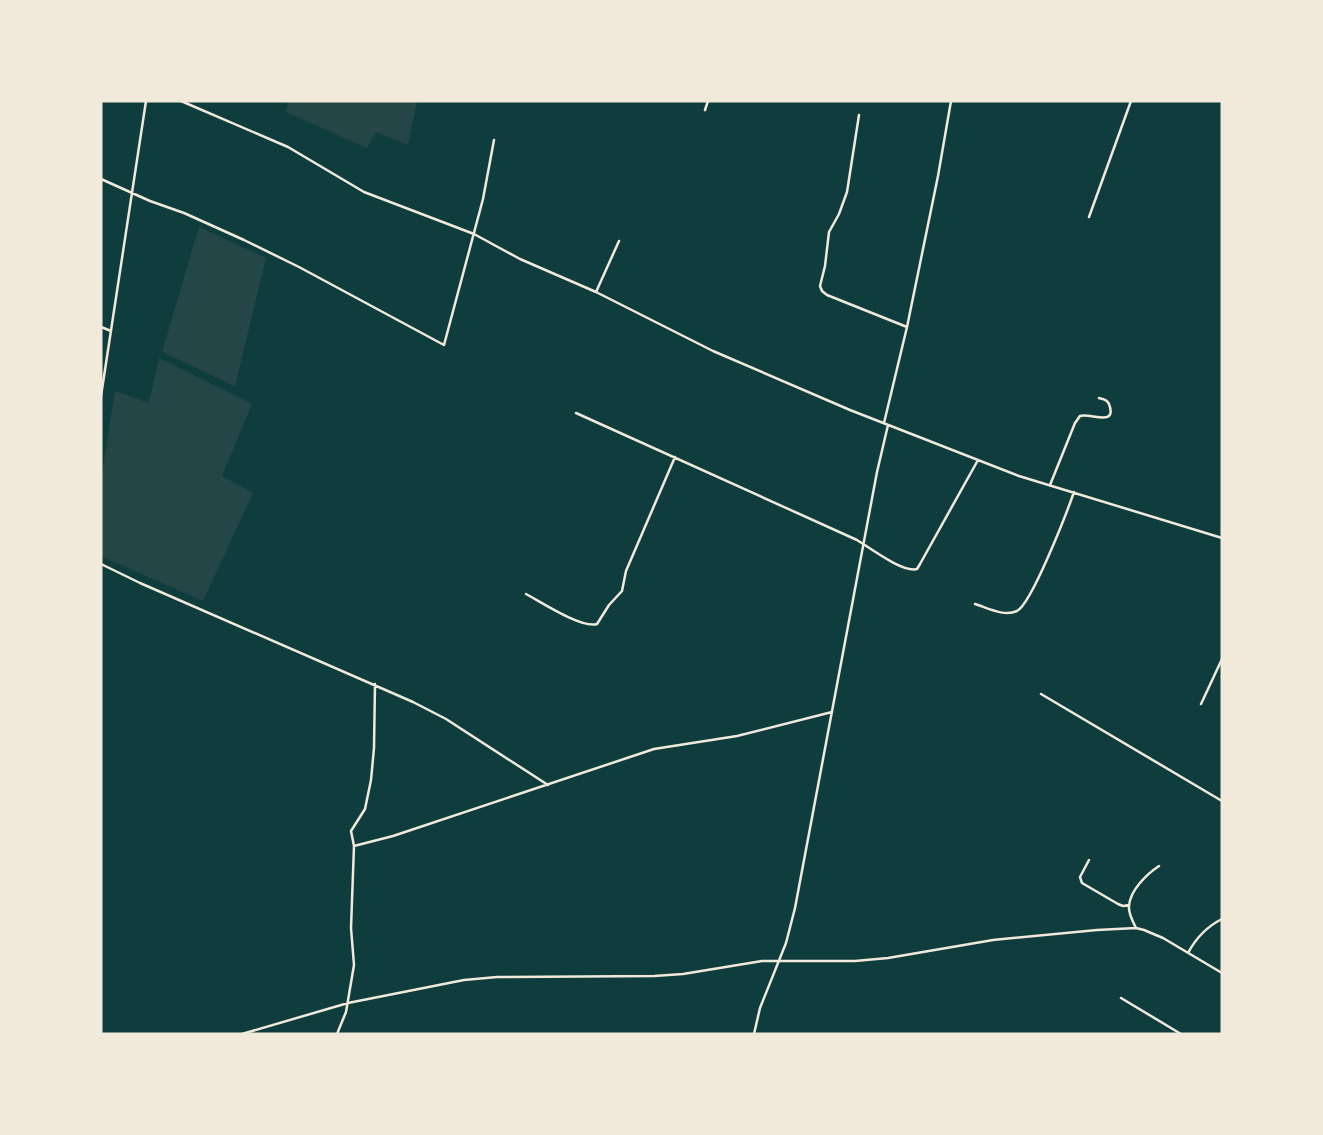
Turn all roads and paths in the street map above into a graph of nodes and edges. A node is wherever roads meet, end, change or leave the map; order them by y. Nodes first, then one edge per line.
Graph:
1 (146, 101) edge
2 (181, 101) edge
3 (708, 101) edge
4 (951, 101) edge
5 (1132, 101) edge
6 (705, 110) dead end
7 (859, 114) dead end
8 (494, 140) dead end
9 (101, 179) edge
10 (132, 193) junction
11 (1089, 217) dead end
12 (474, 234) junction
13 (619, 241) dead end
14 (596, 292) junction
15 (101, 327) edge
16 (906, 328) junction
17 (111, 331) junction
18 (101, 396) edge
19 (1099, 398) dead end
20 (576, 413) dead end
21 (884, 423) junction
22 (888, 425) junction
23 (675, 456) junction
24 (978, 460) junction
25 (1050, 485) junction
26 (1074, 492) junction
27 (1222, 538) edge
28 (864, 544) junction
29 (101, 564) edge
30 (526, 594) dead end
31 (975, 604) dead end
32 (1222, 659) edge
33 (375, 684) junction
34 (1040, 694) dead end
35 (1201, 704) dead end
36 (832, 712) junction
37 (548, 785) junction
38 (1222, 801) edge
39 (354, 846) junction
40 (1089, 860) dead end
41 (1159, 866) dead end
42 (1128, 905) junction
43 (1222, 919) edge
44 (1136, 928) junction
45 (1188, 953) junction
46 (780, 961) junction
47 (1222, 973) edge
48 (1121, 998) dead end
49 (348, 1002) junction
50 (242, 1034) edge
51 (337, 1034) edge
52 (754, 1034) edge
53 (1181, 1034) edge

1 - 10 street
2 - 12 street
3 - 6 street
4 - 16 street
5 - 11 street
7 - 16 street
8 - 12 street
9 - 10 street
10 - 12 street
10 - 17 street
12 - 14 street
13 - 14 street
14 - 21 street
15 - 17 street
16 - 21 street
17 - 18 street
19 - 25 street
20 - 23 street
21 - 22 street
22 - 24 street
22 - 28 street
23 - 28 street
23 - 30 street
24 - 25 street
24 - 28 street
25 - 26 street
26 - 27 street
26 - 31 street
28 - 36 street
29 - 33 street
32 - 35 street
33 - 37 street
33 - 39 street
34 - 38 street
36 - 37 street
36 - 46 street
37 - 39 street
39 - 49 street
40 - 42 street
41 - 42 street
42 - 44 street
43 - 45 street
44 - 45 street
44 - 46 street
45 - 47 street
46 - 49 street
46 - 52 street
48 - 53 street
49 - 50 street
49 - 51 street

